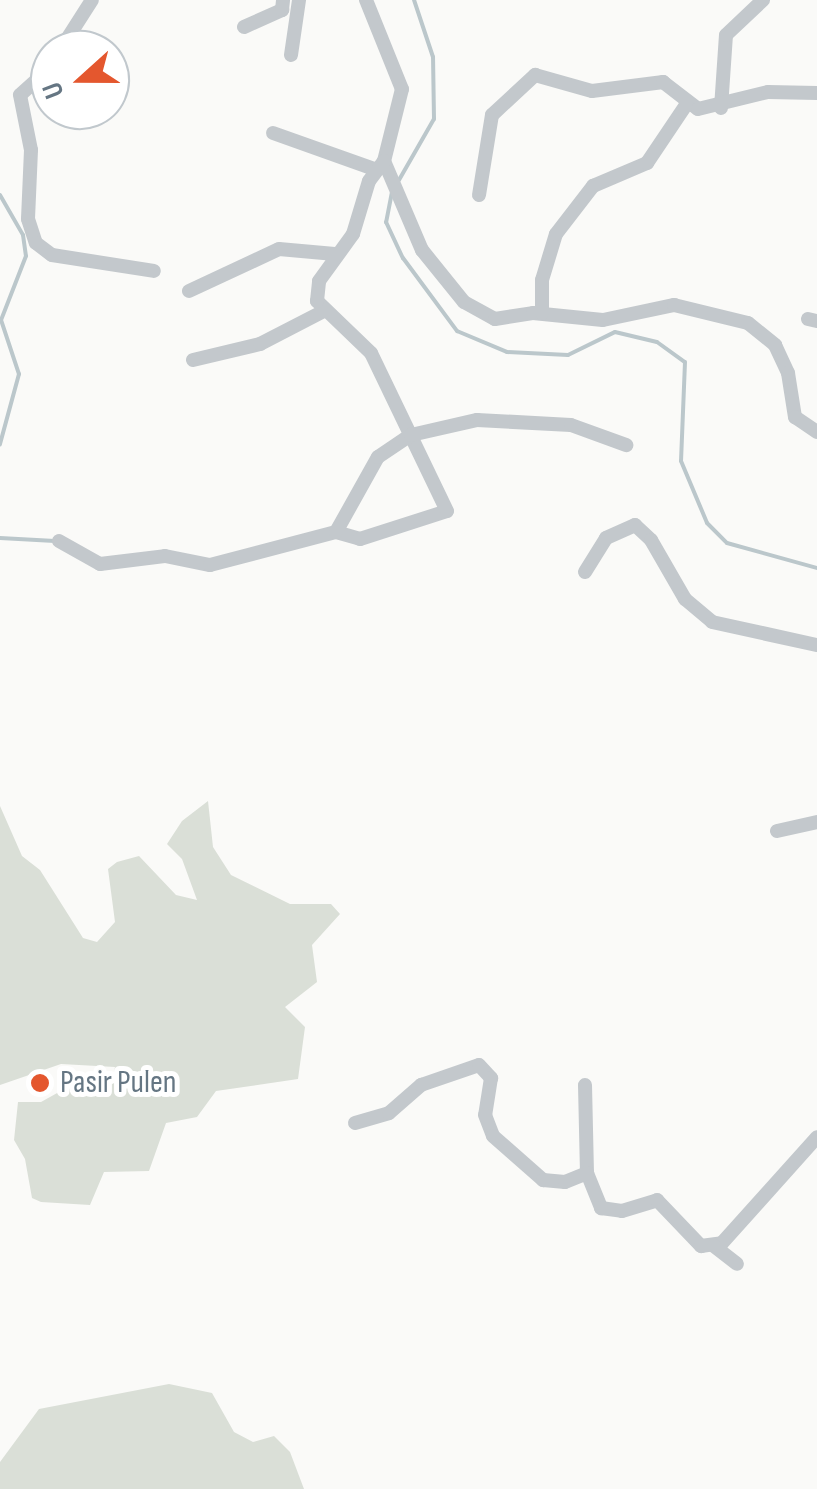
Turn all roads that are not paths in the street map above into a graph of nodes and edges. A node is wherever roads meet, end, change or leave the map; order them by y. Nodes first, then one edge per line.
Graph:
1 (92, 0) edge
2 (283, 0) edge
3 (299, 0) edge
4 (366, 0) edge
5 (763, 0) edge
6 (244, 27) dead end
7 (73, 30) edge
8 (291, 54) dead end
9 (30, 86) edge
10 (817, 93) edge
11 (686, 106) junction
12 (721, 108) junction
13 (273, 133) dead end
14 (383, 167) junction
15 (480, 195) dead end
16 (335, 254) junction
17 (154, 271) dead end
18 (189, 292) dead end
19 (322, 312) junction
20 (542, 313) junction
21 (192, 360) dead end
22 (817, 432) edge
23 (411, 435) junction
24 (626, 445) dead end
25 (336, 532) junction
26 (59, 541) dead end
27 (585, 572) dead end
28 (817, 645) edge
29 (817, 822) edge
30 (777, 831) dead end
31 (586, 1085) dead end
32 (355, 1123) dead end
33 (817, 1137) edge
34 (588, 1173) junction
35 (714, 1246) junction
36 (738, 1264) dead end

1 - 7 street
2 - 6 street
3 - 8 street
4 - 14 street
5 - 12 street
9 - 17 street
10 - 12 street
11 - 12 street
11 - 15 street
11 - 20 street
13 - 14 street
14 - 16 street
14 - 20 street
16 - 18 street
16 - 19 street
19 - 21 street
19 - 23 street
20 - 22 street
23 - 24 street
23 - 25 street
23 - 25 street
25 - 26 street
27 - 28 street
29 - 30 street
31 - 34 street
32 - 34 street
33 - 35 street
34 - 35 street
35 - 36 street

